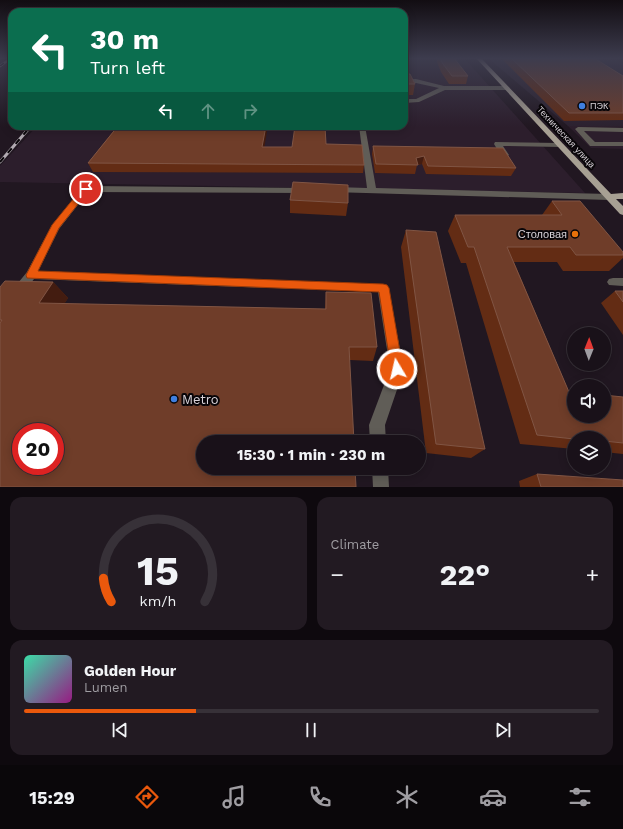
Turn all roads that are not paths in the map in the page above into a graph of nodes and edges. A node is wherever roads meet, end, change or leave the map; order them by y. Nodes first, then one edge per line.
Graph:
1 (408, 81) edge
2 (500, 81) edge
3 (444, 88) junction
4 (507, 88) junction
5 (408, 101) edge
6 (171, 130) edge
7 (363, 130) edge
8 (623, 130) edge
9 (167, 136) edge
10 (623, 144) edge
11 (560, 145) junction
12 (506, 155) edge
13 (74, 180) dead end
14 (86, 189) junction
15 (372, 190) junction
16 (623, 196) edge
17 (609, 197) junction
18 (623, 212) edge
19 (31, 275) junction
20 (0, 314) edge
21 (378, 435) edge
22 (380, 475) edge
23 (381, 487) edge

1 - 3 lane
2 - 4 main road, Техническая улица
3 - 4 lane
3 - 5 lane
4 - 11 main road, Техническая улица
6 - 9 lane
7 - 15 lane
8 - 10 lane
11 - 12 lane
11 - 17 main road, Техническая улица
13 - 14 lane
14 - 15 lane
14 - 19 lane
15 - 17 lane
16 - 17 main road
17 - 18 main road, Техническая улица
19 - 20 lane
19 - 21 lane
22 - 23 lane

